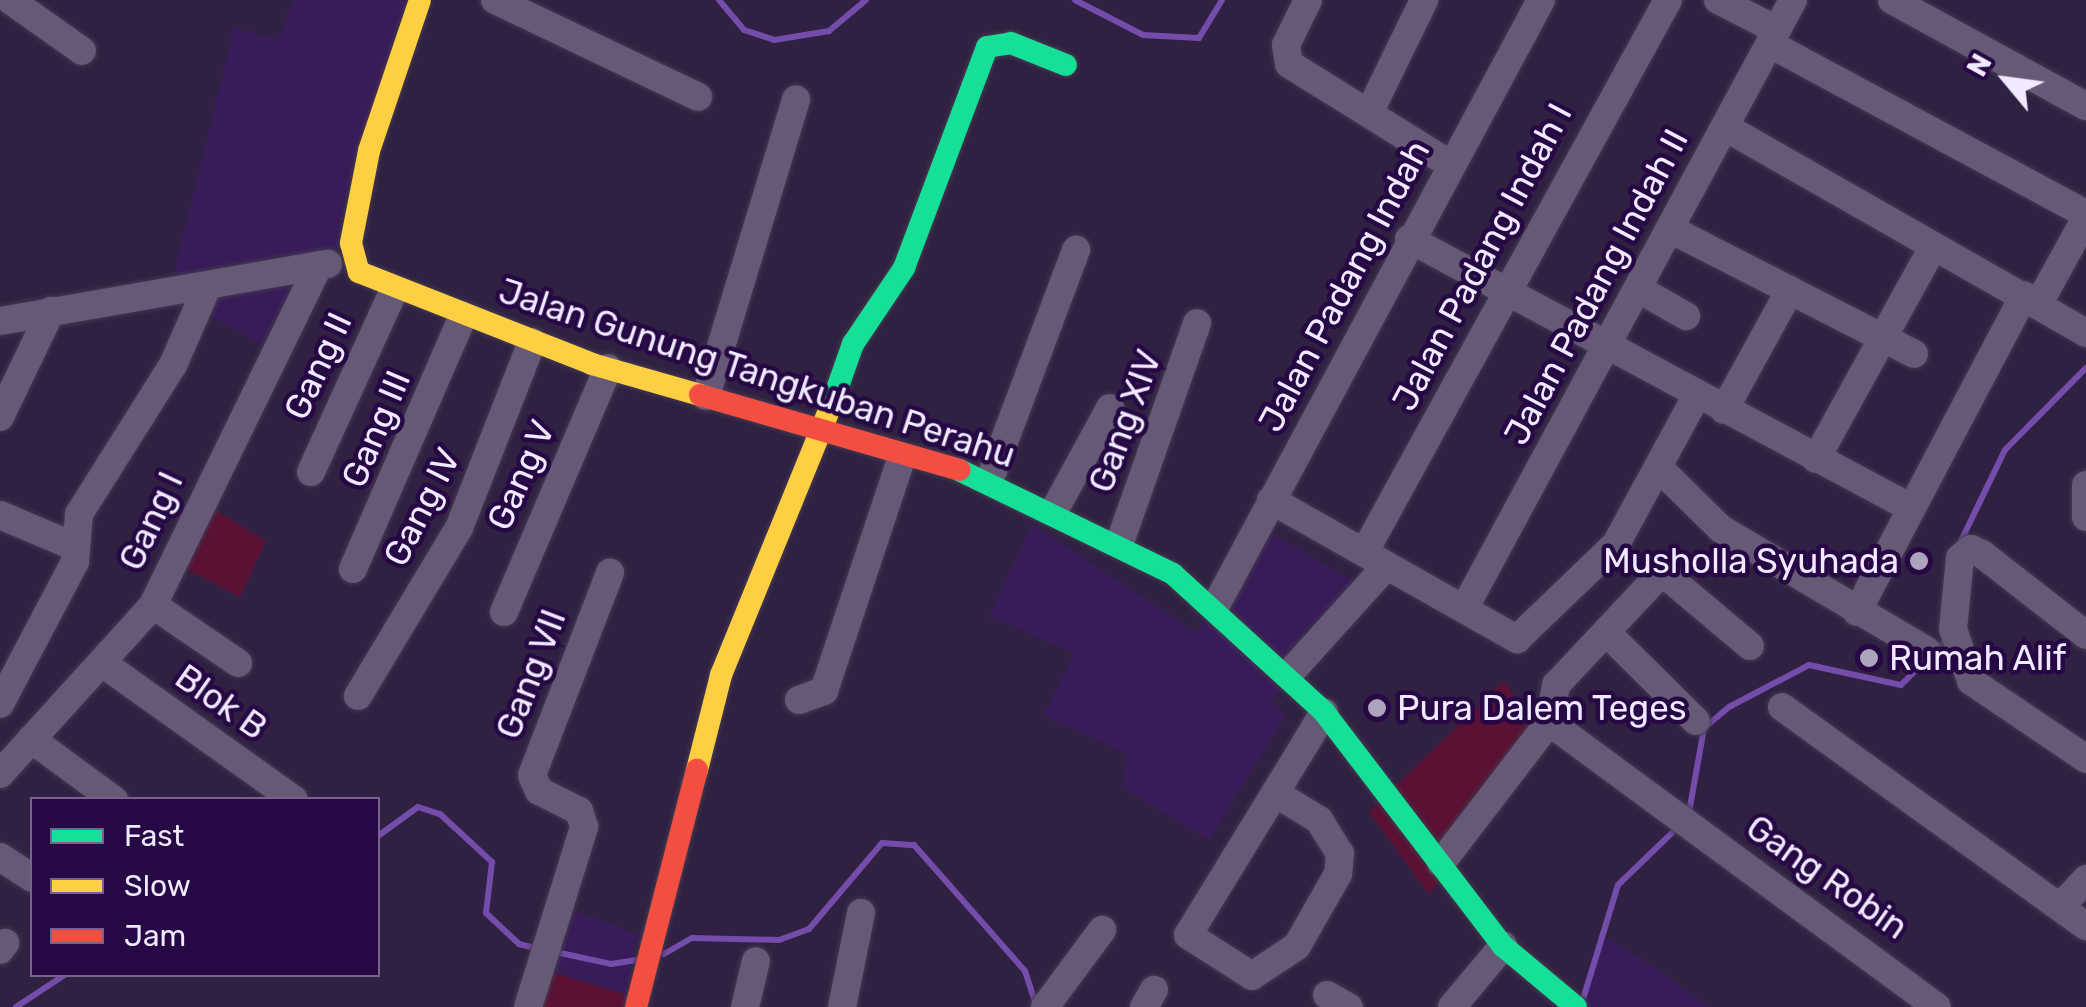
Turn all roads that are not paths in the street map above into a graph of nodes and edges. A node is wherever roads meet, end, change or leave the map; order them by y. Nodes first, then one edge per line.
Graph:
1 (10, 0) edge
2 (420, 0) edge
3 (496, 0) edge
4 (1308, 0) edge
5 (1424, 0) edge
6 (1668, 0) edge
7 (1718, 0) edge
8 (1793, 0) edge
9 (1892, 0) edge
10 (1534, 2) edge
11 (1774, 37) junction
12 (82, 50) dead end
13 (1066, 65) dead end
14 (698, 97) dead end
15 (796, 99) dead end
16 (2086, 106) edge
17 (1368, 113) junction
18 (1725, 128) junction
19 (1451, 165) junction
20 (2086, 216) edge
21 (1670, 229) junction
22 (1409, 239) junction
23 (1933, 247) junction
24 (1076, 250) dead end
25 (353, 264) junction
26 (319, 265) junction
27 (207, 287) junction
28 (1640, 290) junction
29 (1790, 290) junction
30 (393, 292) junction
31 (1505, 292) junction
32 (2031, 299) junction
33 (51, 311) junction
34 (463, 316) junction
35 (1686, 316) dead end
36 (0, 321) edge
37 (1197, 323) dead end
38 (2086, 333) edge
39 (1886, 339) junction
40 (532, 342) junction
41 (1607, 348) junction
42 (1914, 354) dead end
43 (608, 368) junction
44 (1698, 395) junction
45 (706, 396) junction
46 (1110, 408) dead end
47 (1724, 410) junction
48 (0, 417) edge
49 (823, 428) junction
50 (902, 457) junction
51 (1816, 459) junction
52 (1658, 467) junction
53 (310, 472) dead end
54 (990, 478) junction
55 (2086, 485) edge
56 (1271, 500) junction
57 (1911, 508) junction
58 (1055, 509) junction
59 (0, 515) edge
60 (2086, 517) edge
61 (1120, 542) junction
62 (72, 546) junction
63 (1374, 561) junction
64 (353, 569) dead end
65 (610, 572) dead end
66 (153, 605) junction
67 (1215, 607) junction
68 (1464, 609) junction
69 (504, 612) dead end
70 (1858, 612) junction
71 (1607, 633) junction
72 (2086, 635) edge
73 (1750, 646) dead end
74 (1927, 651) dead end
75 (238, 663) dead end
76 (104, 665) junction
77 (1288, 675) junction
78 (358, 696) dead end
79 (799, 700) dead end
80 (0, 704) edge
81 (1782, 707) dead end
82 (1324, 712) junction
83 (1696, 720) dead end
84 (1549, 722) junction
85 (31, 738) junction
86 (2086, 759) edge
87 (0, 774) edge
88 (1275, 793) junction
89 (110, 797) edge
90 (290, 797) edge
91 (0, 857) edge
92 (1441, 863) junction
93 (30, 877) edge
94 (2086, 879) edge
95 (2061, 906) junction
96 (861, 913) dead end
97 (2086, 926) edge
98 (1102, 930) dead end
99 (1503, 946) junction
100 (756, 961) dead end
101 (1573, 1005) edge
102 (528, 1007) edge
103 (636, 1007) edge
104 (744, 1007) edge
105 (842, 1007) edge
106 (1045, 1007) edge
107 (1452, 1007) edge
108 (1937, 1007) edge

1 - 12 street
2 - 25 street
3 - 14 street
4 - 17 street
5 - 17 street
6 - 31 street, Jalan Padang Indah I
7 - 11 street
8 - 11 street, Jalan Padang Indah II
9 - 16 street
10 - 19 street, Jalan Padang Indah
11 - 18 street, Jalan Padang Indah II
11 - 20 street
13 - 49 street
15 - 45 street
17 - 19 street
18 - 21 street, Jalan Padang Indah II
18 - 23 street
19 - 22 street, Jalan Padang Indah
20 - 32 street
21 - 28 street, Jalan Padang Indah II
21 - 29 street
22 - 31 street
22 - 56 street, Jalan Padang Indah
23 - 32 street
23 - 39 street
24 - 54 street
25 - 26 street
25 - 30 street, Jalan Gunung Tangkuban Perahu
26 - 27 street
26 - 66 street, Gang I
27 - 33 street
27 - 62 street
28 - 35 street
28 - 41 street, Jalan Padang Indah II
29 - 39 street
29 - 47 street
30 - 34 street, Jalan Gunung Tangkuban Perahu
30 - 53 street, Gang II
31 - 41 street
31 - 63 street, Jalan Padang Indah I
32 - 38 street
32 - 57 street
33 - 36 street
33 - 48 street
34 - 40 street, Jalan Gunung Tangkuban Perahu
34 - 64 street, Gang III
37 - 61 street, Gang XIV
39 - 42 street
39 - 51 street
40 - 43 street, Jalan Gunung Tangkuban Perahu
40 - 78 street, Gang IV
41 - 44 street
41 - 68 street, Jalan Padang Indah II
43 - 45 street, Jalan Gunung Tangkuban Perahu
43 - 69 street, Gang V
44 - 47 street
44 - 52 street
45 - 49 street, Jalan Gunung Tangkuban Perahu
46 - 58 street
47 - 51 street
49 - 50 street, Jalan Gunung Tangkuban Perahu
49 - 103 street
50 - 54 street, Jalan Gunung Tangkuban Perahu
50 - 79 street
51 - 57 street
52 - 68 street
52 - 70 street
54 - 58 street, Jalan Gunung Tangkuban Perahu
55 - 60 street
56 - 63 street
56 - 67 street, Jalan Padang Indah
57 - 70 street
58 - 61 street, Jalan Gunung Tangkuban Perahu
59 - 62 street
61 - 67 street, Jalan Gunung Tangkuban Perahu
62 - 80 street
63 - 68 street
63 - 77 street, Jalan Padang Indah I
65 - 102 street, Gang VII
66 - 75 street
66 - 76 street, Gang I
67 - 77 street, Jalan Gunung Tangkuban Perahu
70 - 74 street
71 - 73 street
71 - 83 street
71 - 84 street
72 - 86 street
76 - 85 street, Gang I
76 - 90 street, Blok B
77 - 82 street, Jalan Gunung Tangkuban Perahu
81 - 95 street
82 - 88 street
82 - 92 street, Jalan Gunung Tangkuban Perahu
84 - 92 street
84 - 108 street, Gang Robin
85 - 87 street, Gang I
85 - 89 street
88 - 88 street
91 - 93 street
92 - 99 street, Jalan Gunung Tangkuban Perahu
94 - 95 street
95 - 97 street
96 - 105 street
98 - 106 street
99 - 101 street, Jalan Gunung Tangkuban Perahu
99 - 107 street
100 - 104 street

